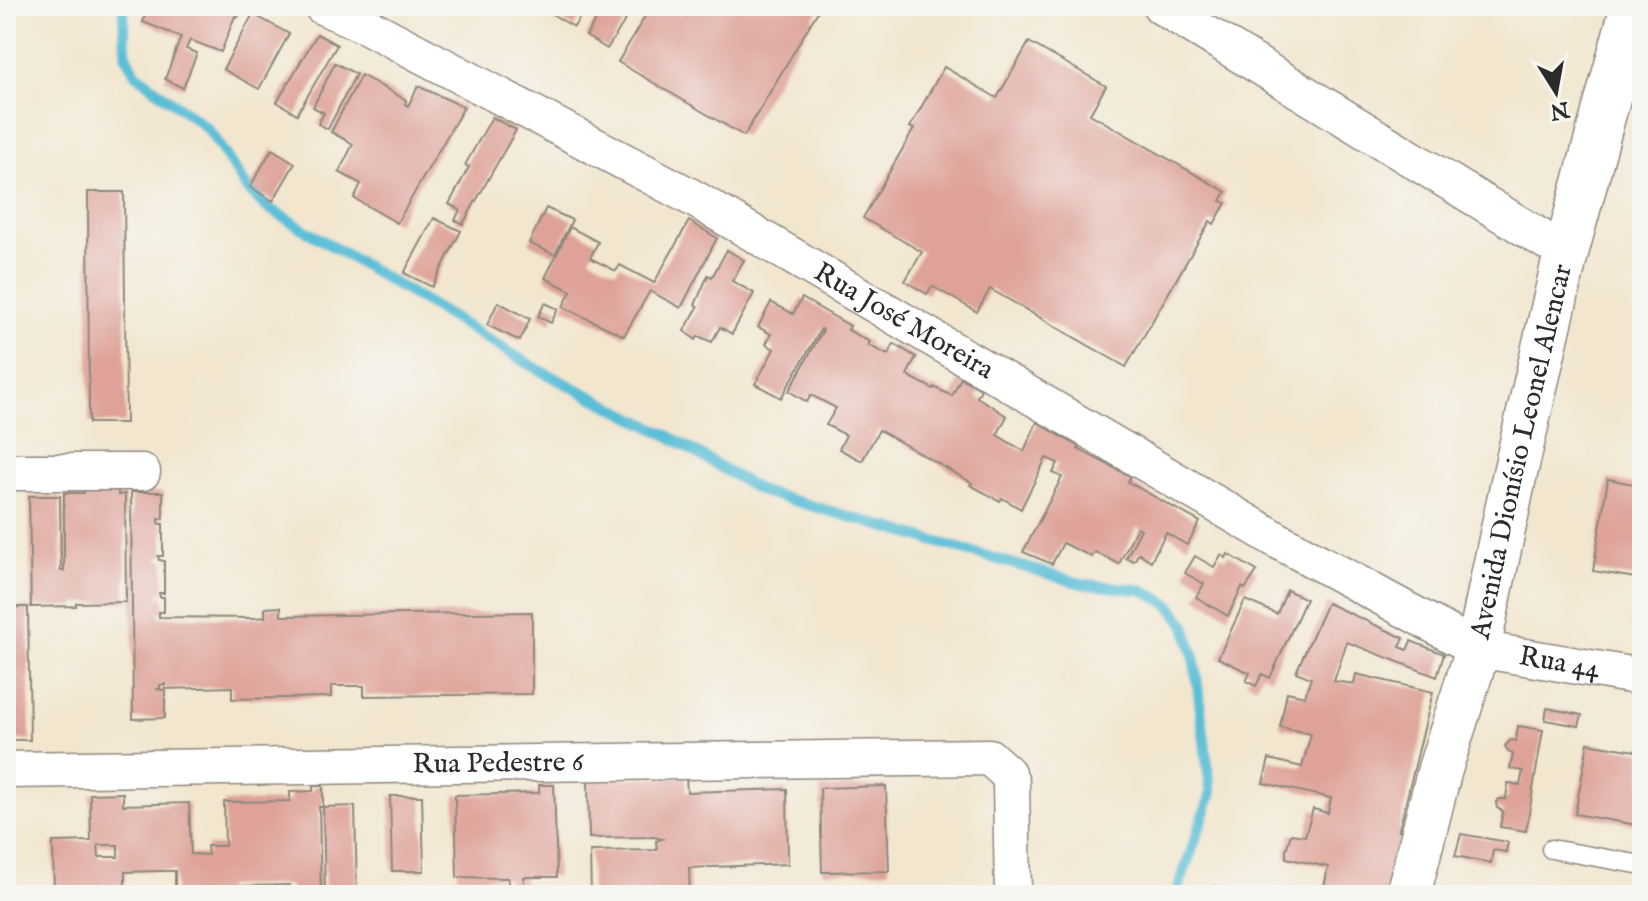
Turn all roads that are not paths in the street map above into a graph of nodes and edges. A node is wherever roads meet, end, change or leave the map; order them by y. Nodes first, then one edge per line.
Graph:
1 (322, 6) edge
2 (1161, 6) edge
3 (1633, 6) edge
4 (373, 16) edge
5 (1566, 253) junction
6 (6, 472) edge
7 (142, 472) dead end
8 (1478, 649) junction
9 (1642, 677) edge
10 (6, 770) edge
11 (1551, 849) dead end
12 (1642, 865) edge
13 (1013, 895) edge
14 (1408, 895) edge

1 - 4 street, Rua José Moreira
2 - 5 street
3 - 5 street, Avenida Dionísio Leonel Alencar
4 - 8 street, Rua José Moreira
5 - 8 street, Avenida Dionísio Leonel Alencar
6 - 7 street
8 - 9 street, Rua 44
8 - 14 street, Avenida Dionísio Leonel Alencar
10 - 13 street, Rua Pedestre 6
11 - 12 lane

